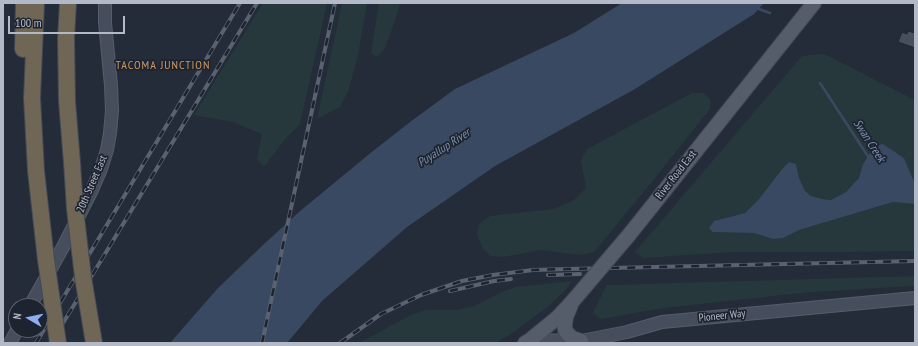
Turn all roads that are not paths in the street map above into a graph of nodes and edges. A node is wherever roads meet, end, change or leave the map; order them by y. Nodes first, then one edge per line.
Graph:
1 (24, 3) edge
2 (36, 3) edge
3 (68, 3) edge
4 (105, 3) edge
5 (814, 3) edge
6 (32, 98) junction
7 (34, 298) edge
8 (915, 298) edge
9 (572, 302) junction
10 (528, 341) edge
11 (577, 342) edge
12 (58, 343) edge
13 (94, 343) edge

1 - 6 highway
2 - 6 highway
3 - 13 highway, bridge
4 - 7 main road, 20th Street East
5 - 9 main road, River Road East, bridge
6 - 12 highway, bridge
8 - 11 main road, Pioneer Way
9 - 10 main road, River Road East
9 - 11 main road
10 - 11 main road, Pioneer Way

